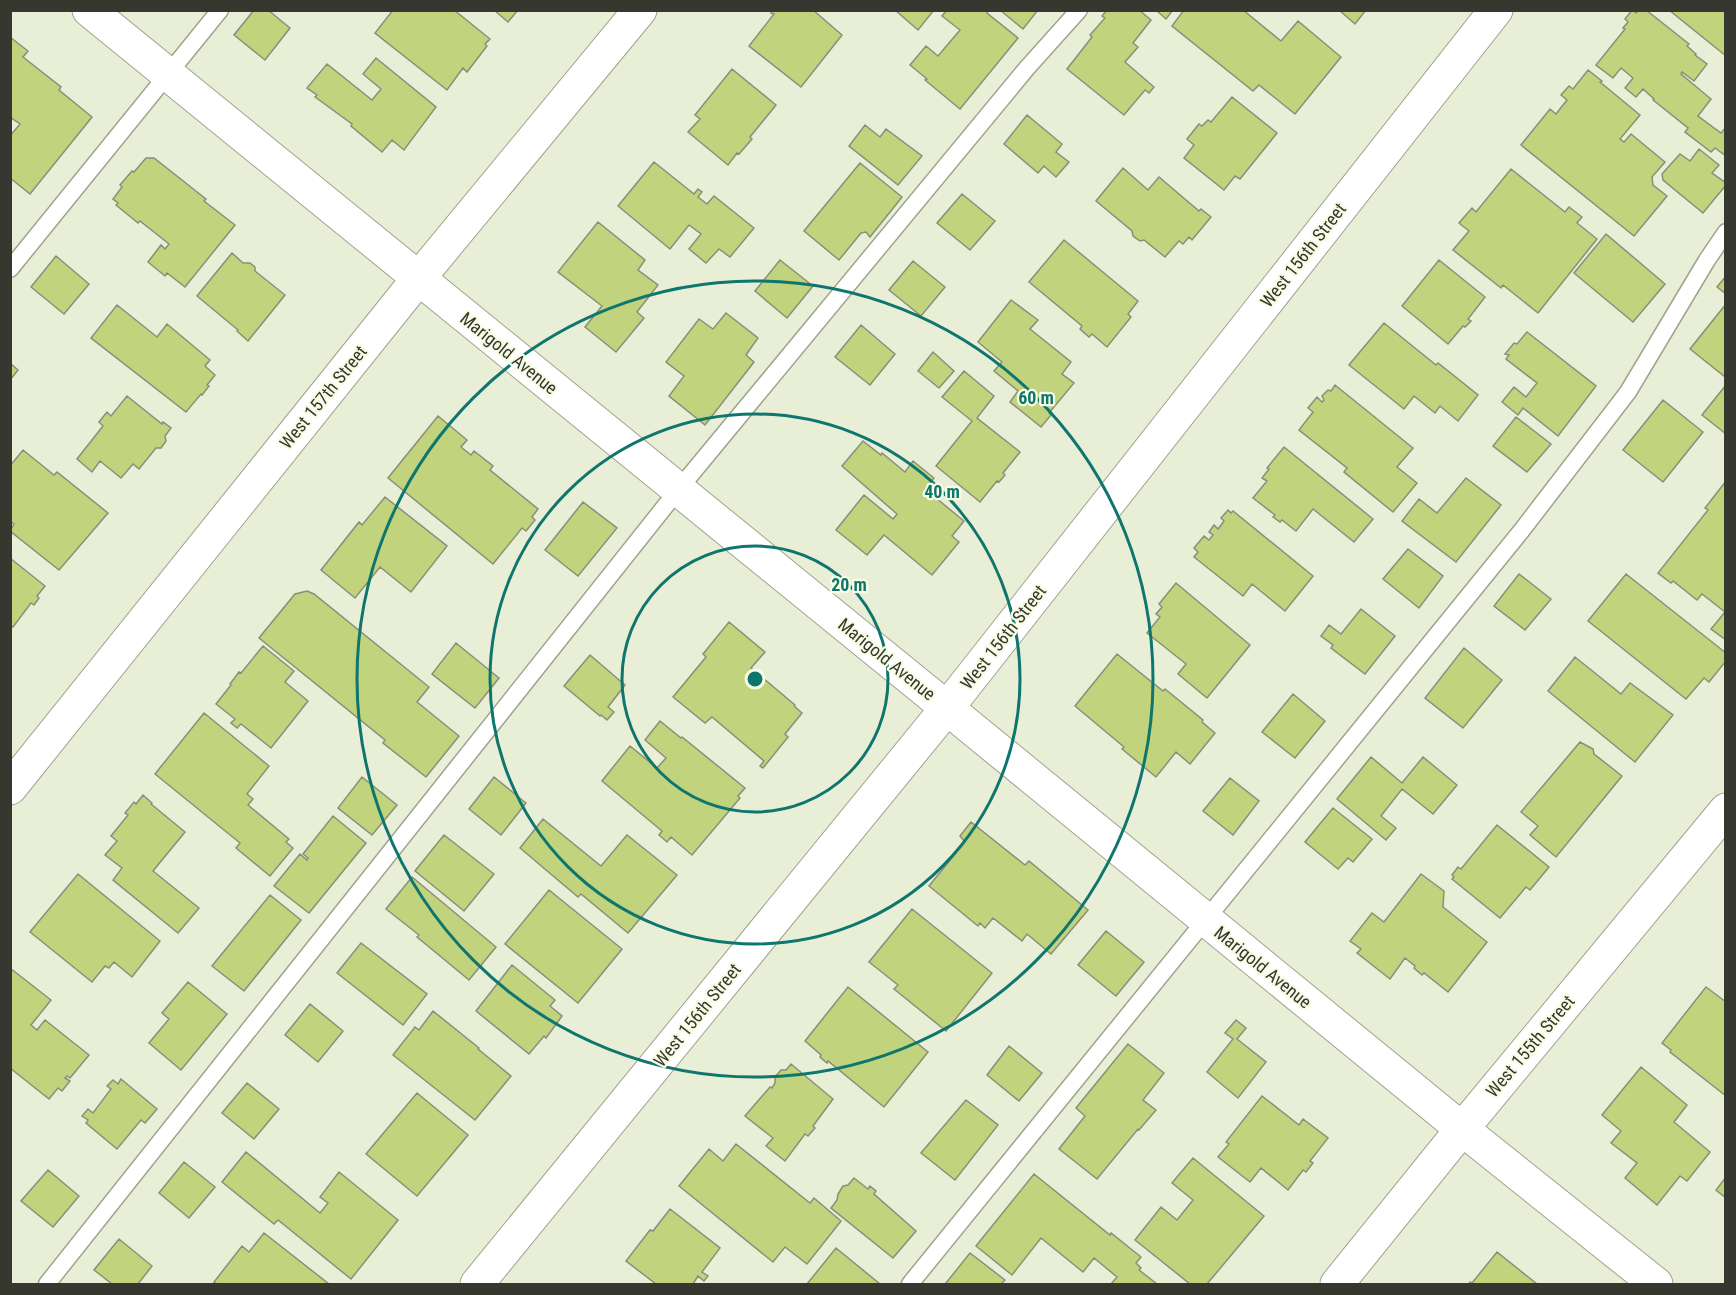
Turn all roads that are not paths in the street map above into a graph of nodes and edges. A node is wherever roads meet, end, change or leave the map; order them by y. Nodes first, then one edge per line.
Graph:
1 (89, 10) edge
2 (220, 10) edge
3 (640, 10) edge
4 (1079, 10) edge
5 (1496, 10) edge
6 (168, 75) junction
7 (1725, 232) edge
8 (10, 269) edge
9 (418, 279) junction
10 (678, 490) junction
11 (947, 708) junction
12 (10, 788) edge
13 (1725, 810) edge
14 (1206, 921) junction
15 (1462, 1129) junction
16 (47, 1284) edge
17 (477, 1284) edge
18 (910, 1284) edge
19 (1337, 1284) edge
20 (1656, 1284) edge

1 - 6 street, Marigold Avenue
2 - 6 lane
3 - 9 street, West 157th Street
4 - 10 lane
5 - 11 street, West 156th Street
6 - 8 lane
6 - 9 street, Marigold Avenue
7 - 14 lane
9 - 10 street, Marigold Avenue
9 - 12 street, West 157th Street
10 - 11 street, Marigold Avenue
10 - 16 lane
11 - 14 street, Marigold Avenue
11 - 17 street, West 156th Street
13 - 15 street, West 155th Street
14 - 15 street, Marigold Avenue
14 - 18 lane
15 - 19 street, West 155th Street
15 - 20 street, Marigold Avenue

